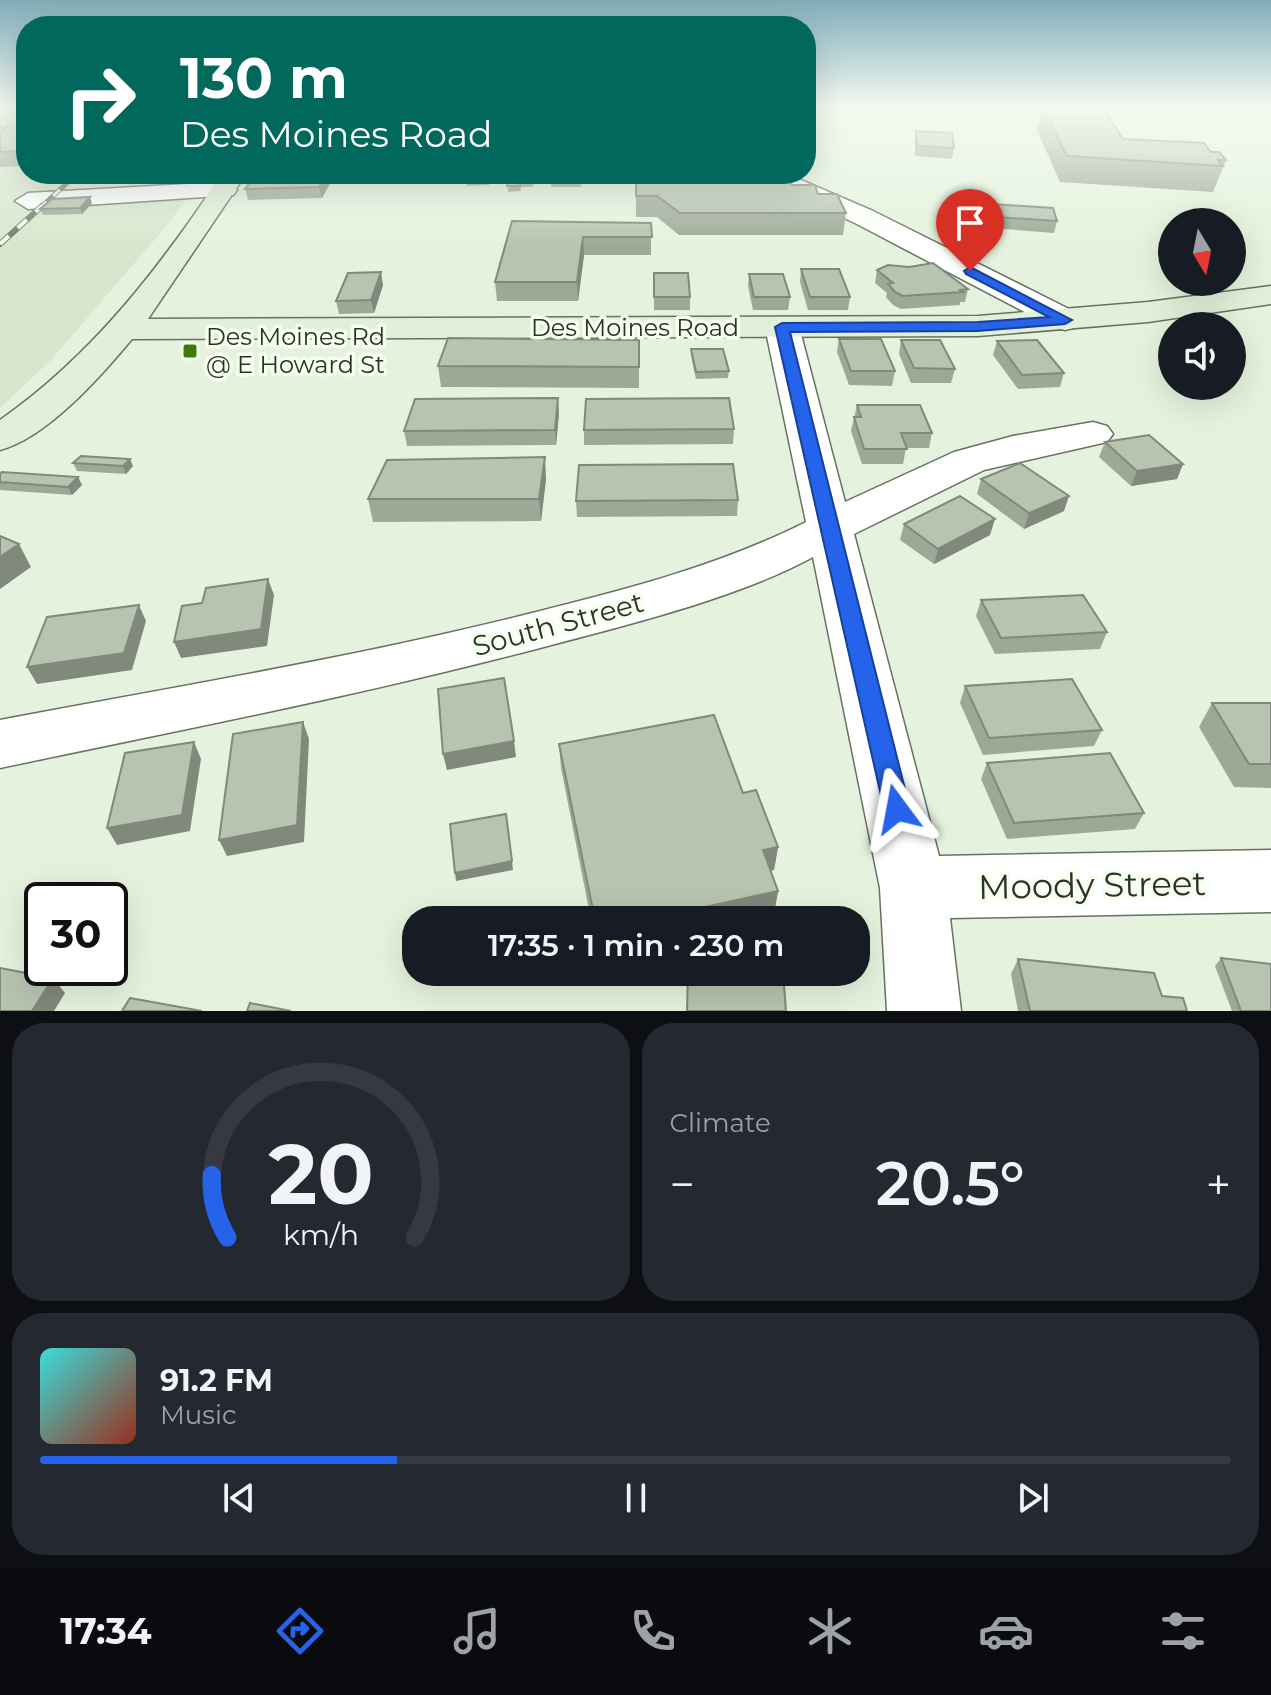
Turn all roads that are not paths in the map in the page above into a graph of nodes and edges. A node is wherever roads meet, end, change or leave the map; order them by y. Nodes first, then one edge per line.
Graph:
1 (209, 184) edge
2 (228, 184) edge
3 (790, 184) edge
4 (28, 201) dead end
5 (1271, 295) edge
6 (1065, 320) junction
7 (782, 327) junction
8 (122, 329) junction
9 (1093, 434) dead end
10 (0, 438) edge
11 (829, 531) junction
12 (0, 744) edge
13 (1271, 881) edge
14 (913, 888) junction
15 (924, 1011) edge

1 - 4 street
2 - 8 street
3 - 6 street
5 - 6 street, Des Moines Road
6 - 7 street, Des Moines Road
7 - 8 street, Des Moines Road
7 - 11 street
8 - 10 street
9 - 11 street, South Street
11 - 12 street, South Street
11 - 14 street
13 - 14 street, Moody Street
14 - 15 street

